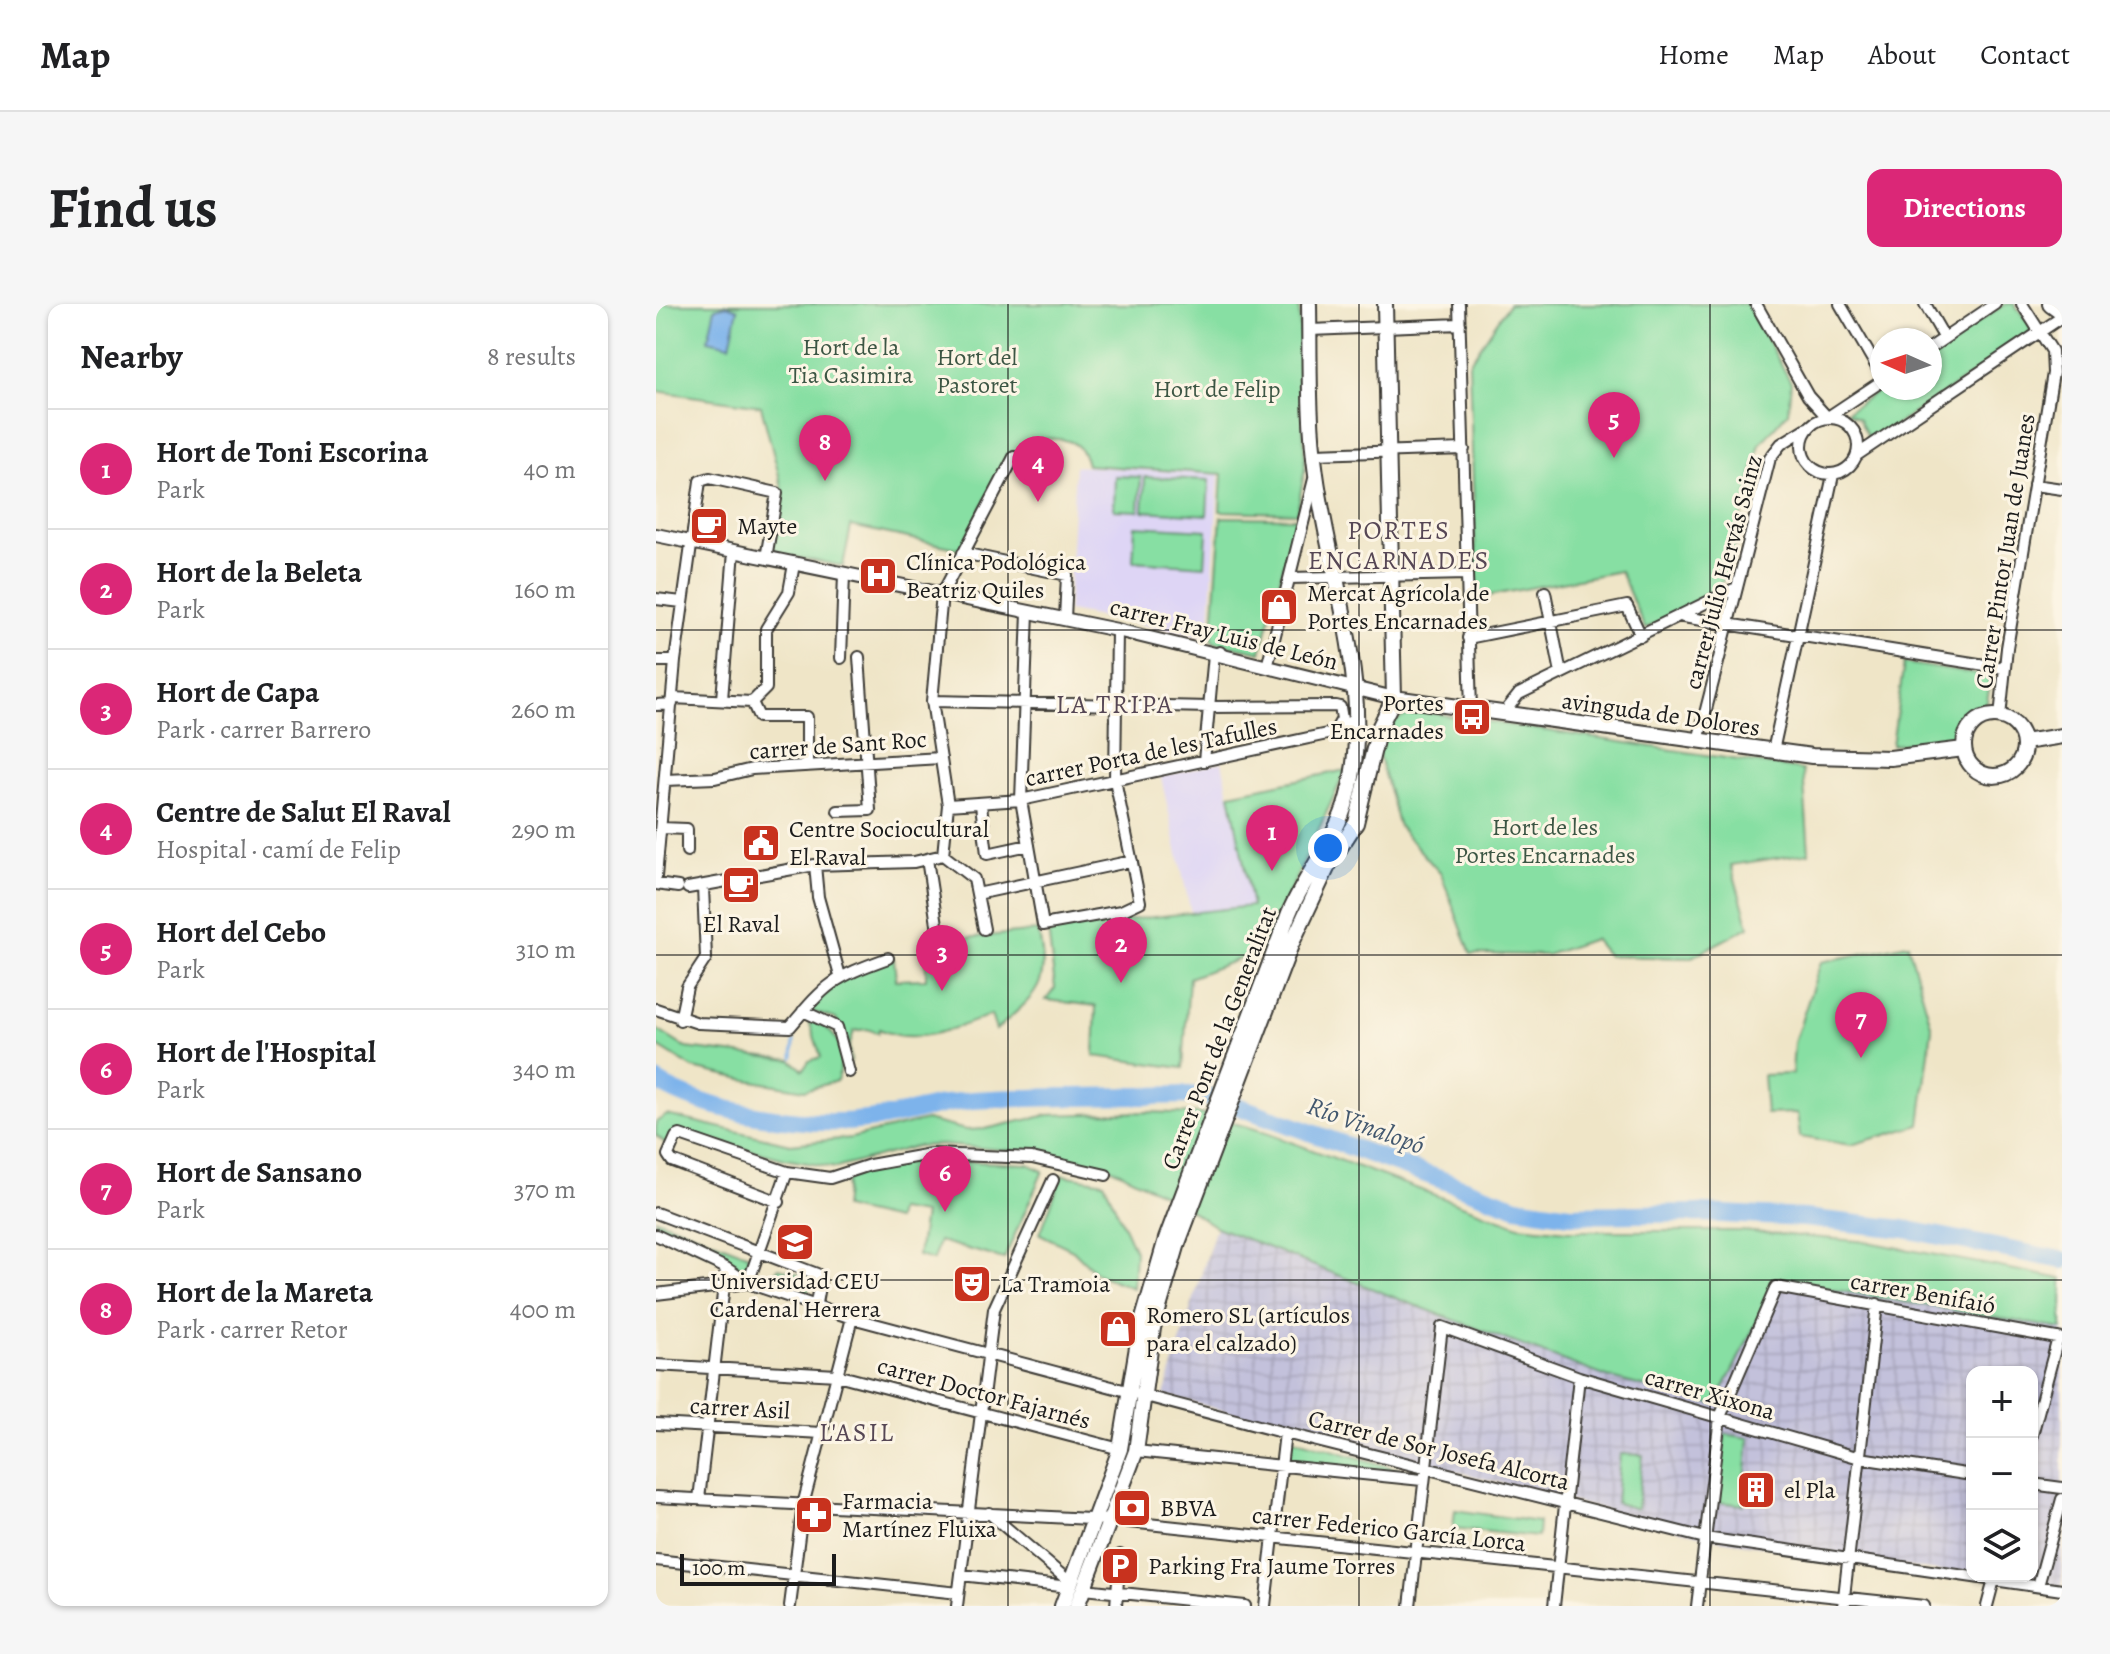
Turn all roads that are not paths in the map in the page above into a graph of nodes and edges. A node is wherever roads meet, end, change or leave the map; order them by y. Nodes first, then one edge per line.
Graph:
1 (1309, 304) edge
2 (1385, 304) edge
3 (1459, 304) edge
4 (1756, 304) edge
5 (1840, 304) edge
6 (1925, 304) edge
7 (1995, 304) edge
8 (2022, 304) edge
9 (2051, 304) edge
10 (2062, 314) edge
11 (1460, 324) junction
12 (1386, 327) junction
13 (1310, 330) junction
14 (2040, 335) junction
15 (1944, 337) joint
16 (1870, 358) edge
17 (1870, 387) edge
18 (1828, 417) junction
19 (1807, 428) junction
20 (1464, 449) junction
21 (1388, 452) junction
22 (1315, 454) junction
23 (1857, 455) junction
24 (1014, 457) dead end
25 (1316, 473) junction
26 (1833, 475) junction
27 (2034, 485) junction
28 (2062, 489) edge
29 (656, 535) edge
30 (689, 542) junction
31 (734, 551) junction
32 (963, 553) junction
33 (766, 558) junction
34 (794, 564) junction
35 (844, 574) junction
36 (1467, 574) junction
37 (1392, 575) junction
38 (1335, 577) junction
39 (1290, 578) junction
40 (1734, 589) junction
41 (1545, 592) dead end
42 (942, 594) junction
43 (656, 599) edge
44 (682, 602) junction
45 (1028, 612) junction
46 (1683, 617) junction
47 (1065, 619) junction
48 (1551, 621) junction
49 (1726, 623) junction
50 (1117, 630) junction
51 (1797, 635) junction
52 (1641, 636) junction
53 (1468, 638) junction
54 (1272, 648) junction
55 (1214, 654) junction
56 (859, 657) dead end
57 (841, 658) dead end
58 (656, 661) edge
59 (675, 661) junction
60 (1267, 667) junction
61 (2004, 668) junction
62 (1561, 673) junction
63 (1354, 689) junction
64 (1394, 698) junction
65 (722, 699) junction
66 (672, 701) junction
67 (932, 701) junction
68 (752, 702) junction
69 (1025, 702) junction
70 (656, 705) edge
71 (1116, 705) junction
72 (1210, 707) junction
73 (1471, 710) junction
74 (1503, 714) junction
75 (2000, 717) junction
76 (1354, 718) junction
77 (1379, 728) junction
78 (1334, 733) junction
79 (2062, 736) edge
80 (1698, 741) junction
81 (2024, 742) junction
82 (1964, 749) junction
83 (1773, 751) junction
84 (941, 758) junction
85 (1204, 761) junction
86 (867, 762) junction
87 (807, 765) junction
88 (665, 780) junction
89 (1115, 780) junction
90 (1021, 800) junction
91 (948, 805) junction
92 (981, 805) junction
93 (838, 811) dead end
94 (661, 828) junction
95 (1029, 845) junction
96 (687, 851) dead end
97 (943, 855) junction
98 (927, 859) junction
99 (1132, 861) junction
100 (815, 865) junction
101 (656, 877) edge
102 (1036, 881) junction
103 (656, 884) edge
104 (703, 887) junction
105 (977, 894) junction
106 (984, 929) dead end
107 (938, 931) dead end
108 (888, 958) dead end
109 (1275, 968) junction
110 (840, 976) junction
111 (656, 1009) edge
112 (803, 1011) junction
113 (680, 1020) junction
114 (849, 1072) dead end
115 (787, 1172) junction
116 (1106, 1175) dead end
117 (1053, 1180) dead end
118 (779, 1202) junction
119 (656, 1213) edge
120 (656, 1235) edge
121 (1172, 1241) junction
122 (761, 1253) junction
123 (726, 1268) junction
124 (748, 1283) junction
125 (724, 1286) junction
126 (656, 1294) edge
127 (816, 1303) junction
128 (1877, 1304) junction
129 (852, 1318) junction
130 (2060, 1338) edge
131 (988, 1354) junction
132 (656, 1365) edge
133 (714, 1368) junction
134 (837, 1375) junction
135 (1579, 1377) junction
136 (1129, 1391) junction
137 (1144, 1395) junction
138 (981, 1413) junction
139 (2038, 1414) edge
140 (1720, 1417) junction
141 (656, 1424) edge
142 (707, 1427) junction
143 (822, 1433) junction
144 (1285, 1433) junction
145 (1128, 1450) junction
146 (1860, 1458) junction
147 (1281, 1467) junction
148 (1424, 1467) junction
149 (1966, 1474) edge
150 (1422, 1480) junction
151 (2038, 1485) edge
152 (2062, 1488) edge
153 (656, 1497) edge
154 (699, 1499) junction
155 (2062, 1499) edge
156 (1566, 1503) junction
157 (803, 1505) junction
158 (968, 1513) junction
159 (989, 1513) junction
160 (1103, 1519) junction
161 (1273, 1537) junction
162 (1705, 1538) junction
163 (1415, 1552) junction
164 (1120, 1555) dead end
165 (656, 1560) edge
166 (1848, 1560) junction
167 (1559, 1567) junction
168 (794, 1575) junction
169 (961, 1575) junction
170 (1966, 1575) edge
171 (1700, 1582) junction
172 (1993, 1582) edge
173 (2016, 1582) edge
174 (1075, 1586) junction
175 (2038, 1586) junction
176 (2062, 1590) edge
177 (1117, 1592) junction
178 (958, 1593) junction
179 (1844, 1602) edge
180 (790, 1606) edge
181 (957, 1606) edge
182 (1062, 1606) edge
183 (1077, 1606) edge
184 (1116, 1606) edge
185 (1245, 1606) edge
186 (1265, 1606) edge
187 (1410, 1606) edge
188 (1554, 1606) edge
189 (1697, 1606) edge
190 (1924, 1606) edge
191 (1987, 1606) edge

1 - 13 main road, Carrer Pont de la Generalitat
2 - 12 main road
3 - 11 street
4 - 18 street
5 - 16 street
6 - 15 street
7 - 15 street
8 - 14 street, Carrer Pintor Juan de Juanes
9 - 10 main road
10 - 14 street
11 - 12 street
11 - 20 street
12 - 13 street
12 - 21 main road
13 - 22 main road, Carrer Pont de la Generalitat
14 - 23 street
14 - 27 street, Carrer Pintor Juan de Juanes
17 - 18 street
18 - 19 street
18 - 23 street
19 - 26 street
19 - 40 street, carrer Julio Hervás Sainz
20 - 21 street
20 - 36 street
21 - 22 street
21 - 37 main road
22 - 25 main road, Carrer Pont de la Generalitat
23 - 26 street
24 - 32 street
25 - 38 main road, Carrer Pont de la Generalitat
25 - 39 street
26 - 51 street
27 - 28 street
27 - 61 street, Carrer Pintor Juan de Juanes
29 - 30 street, carrer Fray Luis de León
30 - 31 street, carrer Fray Luis de León
30 - 33 street
30 - 44 street
31 - 33 street, carrer Fray Luis de León
31 - 65 street
32 - 42 street
32 - 47 street
33 - 34 street, carrer Fray Luis de León
34 - 35 street, carrer Fray Luis de León
34 - 68 street
35 - 42 street, carrer Fray Luis de León
35 - 57 street
36 - 37 street
36 - 53 street
37 - 38 street
37 - 64 main road
38 - 39 street
38 - 63 main road, Carrer Pont de la Generalitat
39 - 54 street
40 - 46 street
40 - 49 street, carrer Julio Hervás Sainz
41 - 48 street
42 - 45 street, carrer Fray Luis de León
42 - 67 street
43 - 44 street
44 - 59 street
45 - 47 street, carrer Fray Luis de León
45 - 69 street
46 - 49 street
46 - 52 street
47 - 50 street, carrer Fray Luis de León
48 - 52 street
48 - 53 street
48 - 62 street
49 - 51 street
49 - 80 street, carrer Julio Hervás Sainz
50 - 55 street, carrer Fray Luis de León
50 - 71 street
51 - 61 street
51 - 83 street
52 - 62 street
53 - 73 street
54 - 55 street
54 - 60 street
55 - 60 street, carrer Fray Luis de León
55 - 72 street
56 - 86 street
58 - 59 street
59 - 66 street
60 - 63 street, carrer Fray Luis de León
61 - 75 street, Carrer Pintor Juan de Juanes
62 - 74 street
63 - 64 street, avinguda de Dolores
63 - 76 main road, Carrer Pont de la Generalitat
64 - 73 main road, avinguda de Dolores
64 - 77 main road, Carrer Pont de la Generalitat
65 - 66 street
65 - 68 street
66 - 70 street
66 - 88 street
67 - 69 street
67 - 84 street
68 - 87 street
69 - 71 street
69 - 90 street
71 - 72 street
71 - 89 street
72 - 78 street
72 - 85 street
73 - 74 main road, avinguda de Dolores
74 - 80 main road, avinguda de Dolores
75 - 81 main road
75 - 82 main road
76 - 77 main road
76 - 78 street, carrer Porta de les Tafulles
76 - 109 main road, Carrer Pont de la Generalitat
77 - 109 main road, Carrer Pont de la Generalitat
78 - 85 street, carrer Porta de les Tafulles
79 - 81 main road
80 - 83 main road, avinguda de Dolores
81 - 82 main road
82 - 83 main road, avinguda de Dolores
84 - 86 street, carrer de Sant Roc
84 - 91 street
85 - 89 street, carrer Porta de les Tafulles
86 - 87 street, carrer de Sant Roc
86 - 93 street
87 - 88 street, carrer de Sant Roc
88 - 94 street
89 - 90 street, carrer Porta de les Tafulles
89 - 99 street
90 - 92 street, carrer Porta de les Tafulles
90 - 95 street
91 - 92 street, carrer Porta de les Tafulles
91 - 97 street
92 - 95 street
94 - 96 street
94 - 101 street
95 - 102 street
97 - 98 street
97 - 105 street
98 - 100 street
98 - 107 street
99 - 102 street
99 - 102 street
100 - 104 street
100 - 110 street
102 - 105 street
103 - 104 street
104 - 113 street
105 - 106 street
108 - 110 street
109 - 121 main road, Carrer Pont de la Generalitat
110 - 112 street
111 - 113 street
112 - 113 street
112 - 114 street
115 - 116 street
115 - 118 street
115 - 118 street
117 - 131 street
118 - 122 street
119 - 122 street
120 - 123 street
121 - 136 main road
121 - 137 main road
122 - 124 street
122 - 127 street
123 - 124 street
123 - 125 street
124 - 125 street
124 - 127 street, Carrer de Sor Josefa Alcorta
125 - 126 street
125 - 133 street
127 - 129 street, Carrer de Sor Josefa Alcorta
128 - 130 street, carrer Benifaió
128 - 140 street, carrer Benifaió
128 - 146 street
129 - 131 street, Carrer de Sor Josefa Alcorta
129 - 134 street
130 - 139 street
131 - 136 street, Carrer de Sor Josefa Alcorta
131 - 138 street
132 - 133 street, carrer Doctor Fajarnés
133 - 134 street, carrer Doctor Fajarnés
133 - 142 street
134 - 138 street, carrer Doctor Fajarnés
134 - 143 street
135 - 140 street, carrer Xixona
135 - 148 street, carrer Xixona
135 - 156 street
136 - 137 street, Carrer de Sor Josefa Alcorta
136 - 145 main road
137 - 144 street, Carrer de Sor Josefa Alcorta
137 - 145 main road
138 - 145 street, carrer Doctor Fajarnés
138 - 158 street
140 - 146 street, carrer Xixona
140 - 162 street
141 - 142 street, carrer Asil
142 - 143 street, carrer Asil
142 - 154 street
143 - 157 street
144 - 147 street
144 - 148 street, Carrer de Sor Josefa Alcorta
145 - 147 street, carrer Doctor Fajarnés
145 - 160 main road
146 - 149 street, carrer Xixona
146 - 166 street
147 - 150 street, carrer Doctor Fajarnés
147 - 161 street
148 - 150 street
148 - 156 street, Carrer de Sor Josefa Alcorta
150 - 163 street
151 - 152 street
153 - 154 street, carrer Federico García Lorca
154 - 157 street, carrer Federico García Lorca
155 - 175 street
156 - 162 street, Carrer de Sor Josefa Alcorta
156 - 167 street
157 - 158 street, carrer Federico García Lorca
157 - 168 street
158 - 159 street, carrer Federico García Lorca
158 - 169 street
159 - 160 street, carrer Federico García Lorca
159 - 174 street
160 - 161 street, carrer Federico García Lorca
160 - 174 main road
161 - 163 street, carrer Federico García Lorca
161 - 186 street
162 - 166 street, Carrer de Sor Josefa Alcorta
162 - 171 street
163 - 167 street, carrer Federico García Lorca
163 - 187 street
164 - 177 street
165 - 168 street
166 - 170 street, Carrer de Sor Josefa Alcorta
166 - 179 street
167 - 171 street, carrer Federico García Lorca
167 - 188 street
168 - 178 street
168 - 180 street
169 - 174 street
169 - 178 street
171 - 179 street, carrer Federico García Lorca
171 - 189 street
172 - 191 street
173 - 175 street, Carrer de Sor Josefa Alcorta
174 - 177 street
174 - 182 main road
174 - 183 main road
175 - 176 street, Carrer de Sor Josefa Alcorta
177 - 184 street
177 - 185 street
178 - 181 street
179 - 190 street, carrer Federico García Lorca

